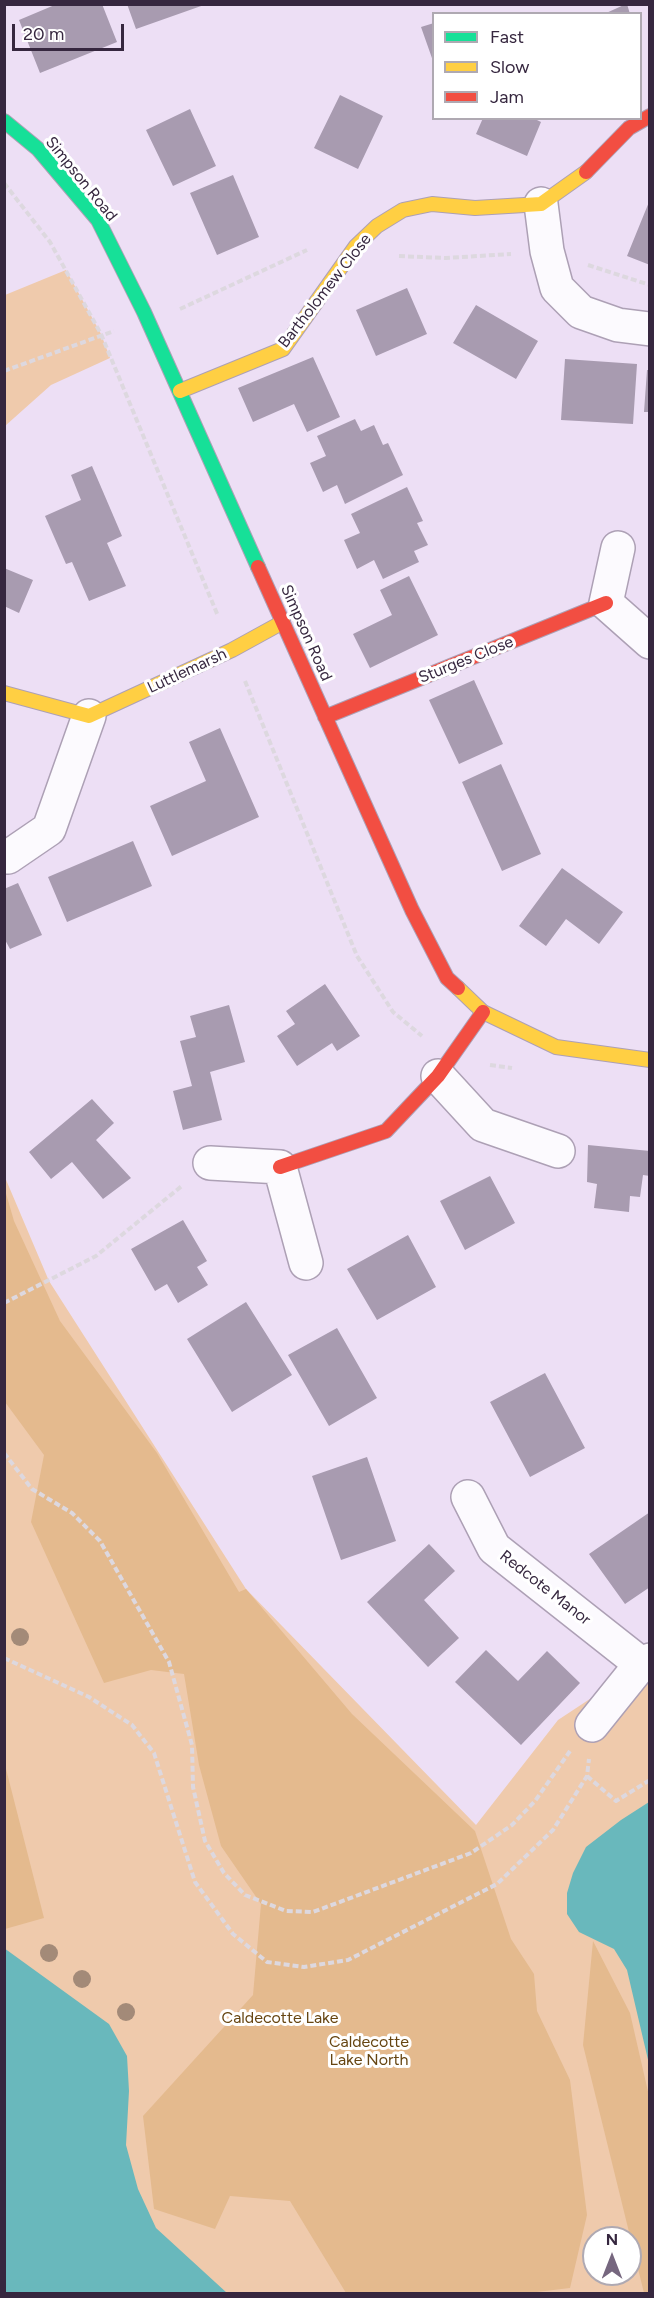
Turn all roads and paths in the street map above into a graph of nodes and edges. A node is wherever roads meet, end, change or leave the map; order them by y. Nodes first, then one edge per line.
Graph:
1 (650, 116) edge
2 (4, 121) edge
3 (541, 204) junction
4 (650, 329) edge
5 (101, 334) dead end
6 (4, 371) edge
7 (180, 391) junction
8 (618, 548) dead end
9 (606, 603) junction
10 (283, 622) junction
11 (650, 642) edge
12 (4, 693) edge
13 (89, 717) junction
14 (325, 717) junction
15 (8, 857) dead end
16 (483, 1012) junction
17 (650, 1060) edge
18 (438, 1076) junction
19 (558, 1151) dead end
20 (210, 1163) joint
21 (280, 1167) junction
22 (306, 1263) dead end
23 (4, 1303) edge
24 (4, 1453) edge
25 (468, 1497) dead end
26 (4, 1658) edge
27 (645, 1662) edge
28 (592, 1725) junction
29 (587, 1776) junction
30 (650, 1780) edge

1 - 3 street
2 - 7 street, Simpson Road
3 - 4 street
3 - 7 street, Bartholomew Close
5 - 6 path
7 - 10 street, Simpson Road
8 - 9 street
9 - 11 street
9 - 14 street, Sturges Close
10 - 13 street, Luttlemarsh
10 - 14 street, Simpson Road
12 - 13 street
13 - 15 street
14 - 16 street, Simpson Road
16 - 17 street, Simpson Road
16 - 18 street
18 - 19 street
18 - 21 street
20 - 21 street
20 - 23 path
21 - 22 street
24 - 28 path
25 - 27 street, Redcote Manor
26 - 29 path
27 - 28 street, Redcote Manor
28 - 29 path
29 - 30 path

